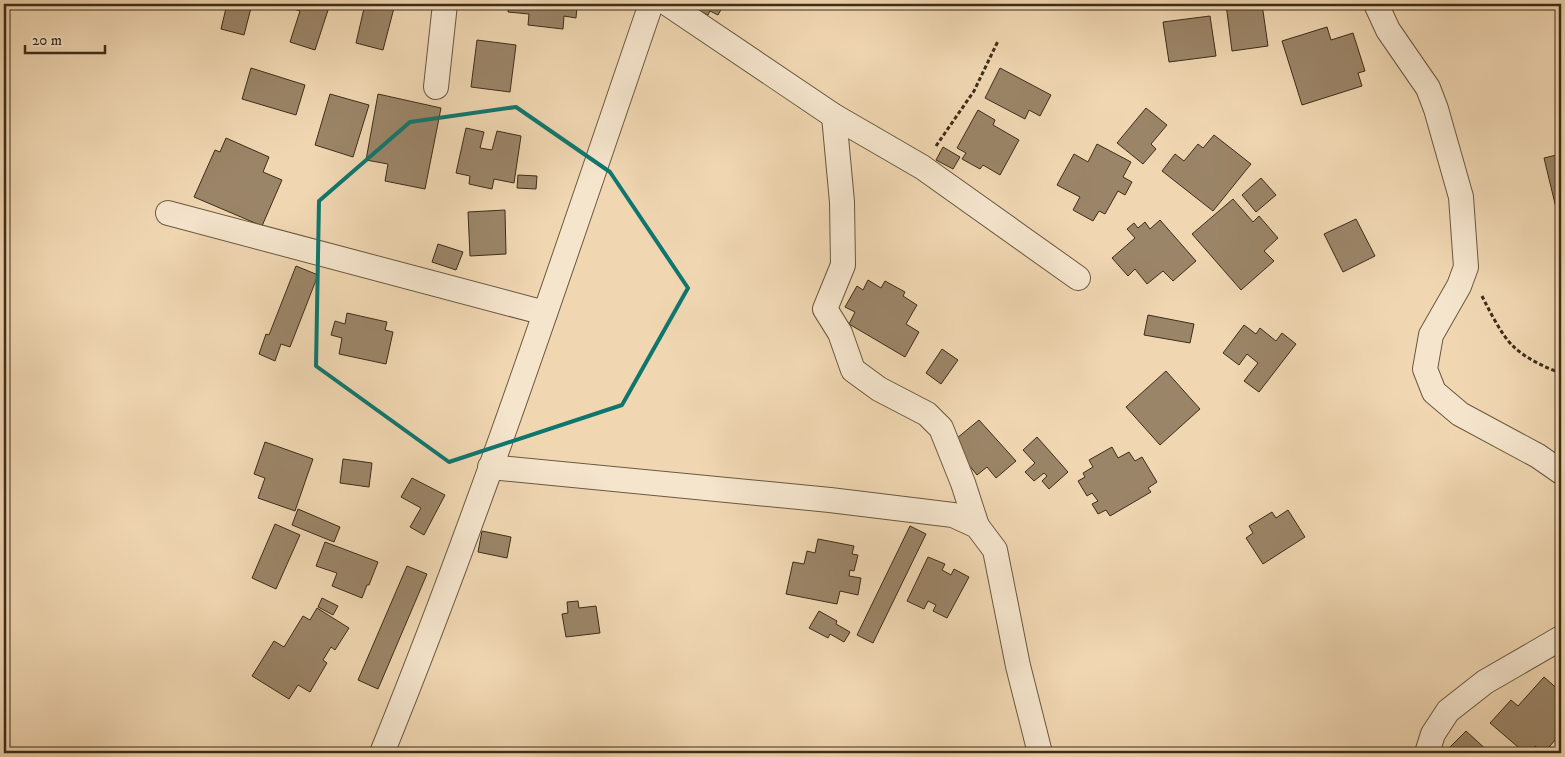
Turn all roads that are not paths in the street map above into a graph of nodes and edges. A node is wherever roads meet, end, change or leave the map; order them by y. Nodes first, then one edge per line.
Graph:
1 (445, 4) edge
2 (651, 4) edge
3 (668, 4) edge
4 (1376, 4) edge
5 (436, 87) dead end
6 (834, 116) junction
7 (168, 213) dead end
8 (1078, 278) dead end
9 (545, 312) junction
10 (490, 467) junction
11 (1561, 472) edge
12 (976, 526) junction
13 (1561, 638) edge
14 (382, 753) edge
15 (1040, 753) edge
16 (1427, 753) edge

1 - 5 street
2 - 9 street
3 - 6 street
4 - 11 street
6 - 8 street
6 - 12 street
7 - 9 street
9 - 10 street
10 - 12 street
10 - 14 street
12 - 15 street
13 - 16 street

